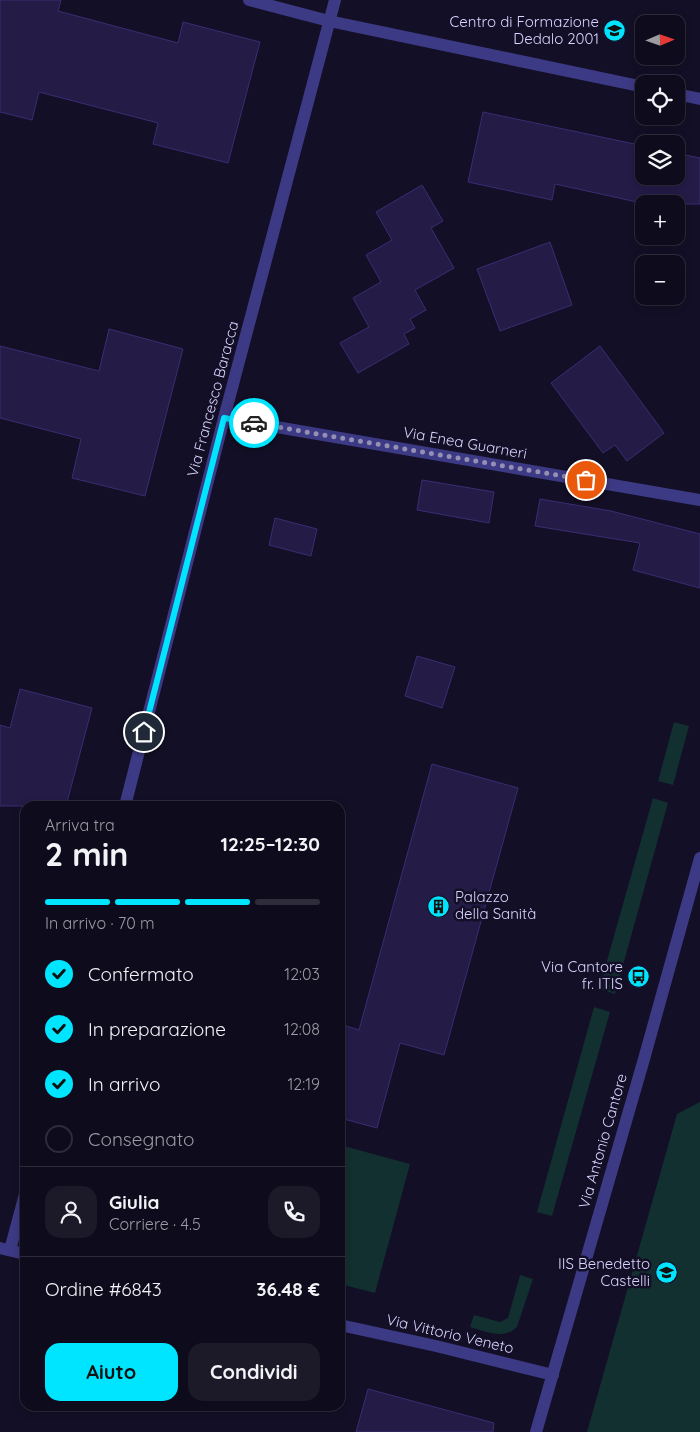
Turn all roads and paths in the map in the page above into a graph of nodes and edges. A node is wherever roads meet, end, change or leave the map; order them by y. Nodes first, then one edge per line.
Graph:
1 (249, 0) edge
2 (335, 0) edge
3 (329, 21) junction
4 (635, 86) edge
5 (685, 96) edge
6 (700, 99) edge
7 (224, 418) junction
8 (700, 500) edge
9 (125, 801) edge
10 (700, 858) edge
11 (20, 1208) edge
12 (5, 1249) edge
13 (20, 1253) edge
14 (345, 1326) edge
15 (553, 1376) junction
16 (536, 1432) edge

1 - 3 street
2 - 3 street, Via Francesco Baracca
3 - 4 street
3 - 7 street, Via Francesco Baracca
5 - 6 street
7 - 8 street, Via Enea Guarneri
7 - 9 street, Via Francesco Baracca
10 - 15 street, Via Antonio Cantore
11 - 12 street
12 - 13 street
14 - 15 street, Via Vittorio Veneto
15 - 16 street, Via Antonio Cantore

